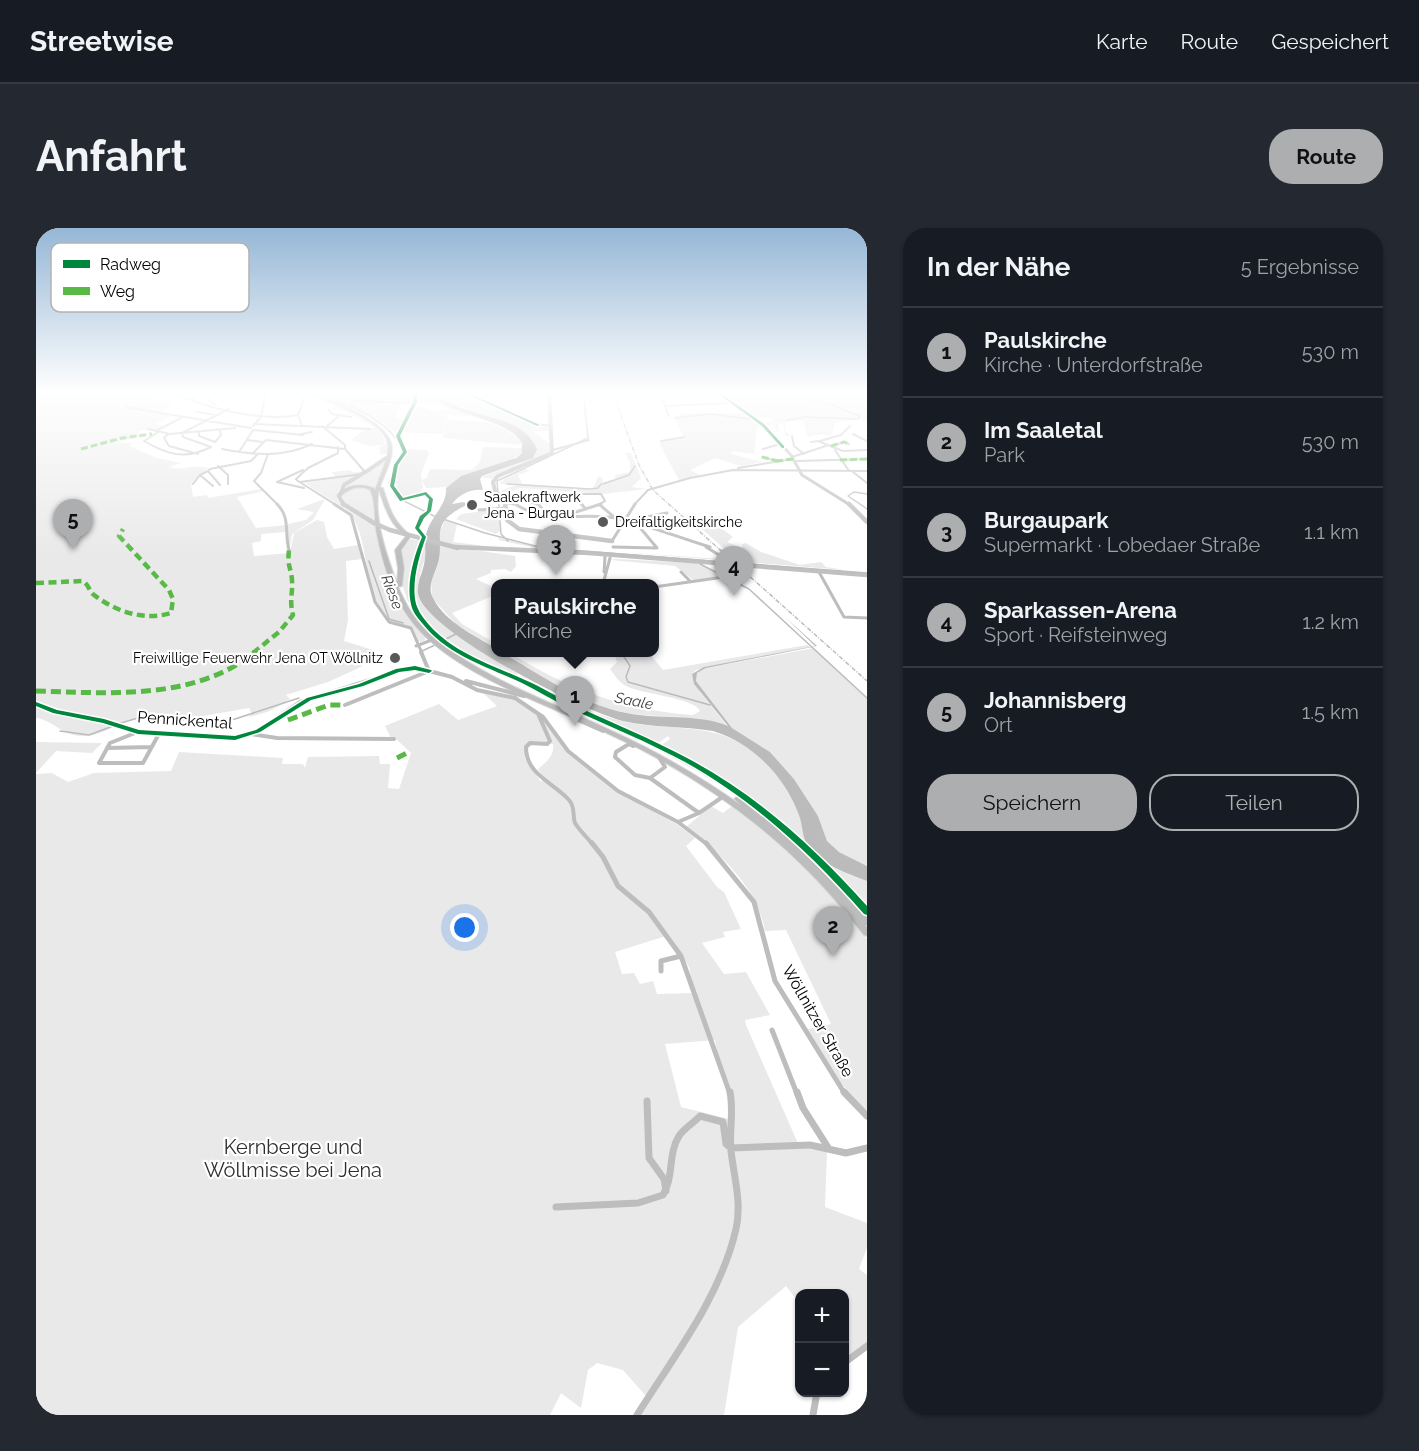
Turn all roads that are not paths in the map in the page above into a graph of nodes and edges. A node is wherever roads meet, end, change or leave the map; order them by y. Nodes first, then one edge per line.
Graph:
1 (154, 446) edge
2 (170, 446) edge
3 (210, 446) edge
4 (239, 446) edge
5 (242, 446) edge
6 (260, 446) edge
7 (279, 446) edge
8 (309, 446) edge
9 (333, 446) edge
10 (389, 446) edge
11 (393, 446) edge
12 (553, 446) edge
13 (566, 446) edge
14 (772, 446) edge
15 (782, 446) edge
16 (794, 446) edge
17 (829, 446) edge
18 (831, 446) edge
19 (851, 446) edge
20 (338, 447) junction
21 (346, 448) joint
22 (222, 449) dead end
23 (763, 449) dead end
24 (838, 449) junction
25 (230, 450) junction
26 (553, 450) junction
27 (853, 450) junction
28 (867, 450) edge
29 (238, 452) junction
30 (255, 453) junction
31 (280, 453) junction
32 (198, 454) junction
33 (268, 454) junction
34 (389, 454) junction
35 (804, 454) junction
36 (762, 457) dead end
37 (794, 459) junction
38 (867, 459) edge
39 (840, 460) junction
40 (778, 461) junction
41 (218, 466) junction
42 (308, 468) junction
43 (733, 470) junction
44 (798, 470) junction
45 (208, 471) junction
46 (850, 471) junction
47 (867, 471) edge
48 (363, 473) junction
49 (200, 475) junction
50 (298, 481) junction
51 (346, 483) junction
52 (867, 483) edge
53 (193, 484) dead end
54 (228, 484) dead end
55 (220, 485) dead end
56 (213, 486) dead end
57 (355, 486) junction
58 (381, 488) junction
59 (307, 489) junction
60 (339, 495) junction
61 (376, 498) junction
62 (526, 501) dead end
63 (570, 501) junction
64 (506, 503) junction
65 (538, 504) junction
66 (600, 505) junction
67 (585, 508) junction
68 (479, 510) dead end
69 (545, 513) junction
70 (667, 513) dead end
71 (554, 517) junction
72 (614, 518) junction
73 (624, 520) junction
74 (867, 522) edge
75 (637, 525) junction
76 (409, 536) junction
77 (612, 544) junction
78 (705, 546) junction
79 (710, 547) dead end
80 (289, 550) dead end
81 (719, 555) dead end
82 (608, 556) junction
83 (681, 572) dead end
84 (819, 572) junction
85 (867, 575) edge
86 (731, 576) dead end
87 (604, 579) edge
88 (690, 581) junction
89 (659, 585) edge
90 (399, 586) junction
91 (867, 618) edge
92 (434, 639) junction
93 (416, 646) junction
94 (429, 671) junction
95 (452, 677) junction
96 (36, 704) edge
97 (345, 705) dead end
98 (536, 712) junction
99 (138, 732) junction
100 (160, 732) junction
101 (251, 734) junction
102 (394, 739) dead end
103 (629, 744) junction
104 (153, 747) junction
105 (107, 748) junction
106 (650, 778) junction
107 (728, 794) junction
108 (699, 813) junction
109 (675, 821) junction
110 (867, 922) edge
111 (867, 933) edge
112 (681, 956) junction
113 (661, 971) dead end
114 (772, 1030) dead end
115 (647, 1101) dead end
116 (867, 1116) edge
117 (731, 1148) junction
118 (867, 1148) edge
119 (829, 1149) junction
120 (666, 1191) junction
121 (556, 1207) dead end
122 (867, 1346) edge
123 (849, 1359) edge
124 (816, 1397) edge
125 (637, 1415) edge
126 (813, 1415) edge

1 - 32 street
2 - 32 street
3 - 32 street
4 - 25 street
5 - 29 street
6 - 30 street
7 - 31 street
8 - 31 street
9 - 20 street
10 - 34 main road
11 - 58 main road
12 - 26 main road
13 - 26 street
14 - 23 street
15 - 37 street
16 - 35 street
17 - 35 street
18 - 24 street
19 - 27 street
20 - 21 street
20 - 42 street
21 - 48 street
22 - 25 street
24 - 27 street
24 - 39 street
25 - 29 street
26 - 64 main road
27 - 28 street
29 - 30 street
30 - 33 street
30 - 41 street
31 - 33 street
33 - 80 street
34 - 48 main road
34 - 61 main road
35 - 37 street
36 - 40 street
37 - 39 street
37 - 40 street
37 - 44 street
38 - 39 street
39 - 46 street
40 - 43 street
41 - 45 street
41 - 54 street
42 - 50 street
42 - 59 street
43 - 44 street
43 - 73 street, bridge
44 - 46 street
44 - 74 street
45 - 49 street
45 - 55 street
46 - 47 street
46 - 52 street
48 - 50 street
48 - 51 main road
49 - 53 street
49 - 56 street
50 - 59 street
51 - 57 main road
51 - 60 main road
57 - 60 main road
57 - 61 main road
58 - 76 main road
58 - 90 main road
59 - 93 street
60 - 76 main road, bridge
61 - 92 main road
62 - 65 street
63 - 65 street
63 - 66 street
63 - 67 street
64 - 68 street
64 - 71 street
64 - 77 main road
65 - 69 street
66 - 67 street
66 - 72 street
67 - 69 street
69 - 71 street
70 - 73 street
71 - 72 street
72 - 73 street
73 - 75 street
73 - 77 street
75 - 77 street
75 - 78 street
76 - 82 main road
76 - 90 main road
77 - 82 main road
78 - 79 street
78 - 81 street
82 - 84 main road
82 - 87 street
83 - 88 street
84 - 85 main road
84 - 91 street
86 - 88 street
88 - 89 street
90 - 92 main road
92 - 93 street
92 - 107 main road
93 - 94 street
94 - 95 street, Wöllnitzer Straße
94 - 97 street
94 - 101 street, Pennickental
95 - 98 street, Wöllnitzer Straße
95 - 103 street
96 - 99 street, Pennickental
98 - 109 street, Wöllnitzer Straße
98 - 112 street
99 - 100 street, Pennickental
99 - 105 street
100 - 101 street, Pennickental
100 - 104 street
101 - 102 street
103 - 106 street
103 - 106 street
104 - 105 street
104 - 105 street
106 - 108 street
107 - 108 street
107 - 110 main road
107 - 111 main road
108 - 109 street
109 - 116 street, Wöllnitzer Straße
112 - 113 street
112 - 117 street
114 - 119 street
115 - 120 street
117 - 119 street
117 - 120 street
117 - 125 street
118 - 119 street
120 - 121 street
122 - 123 street
124 - 126 street

